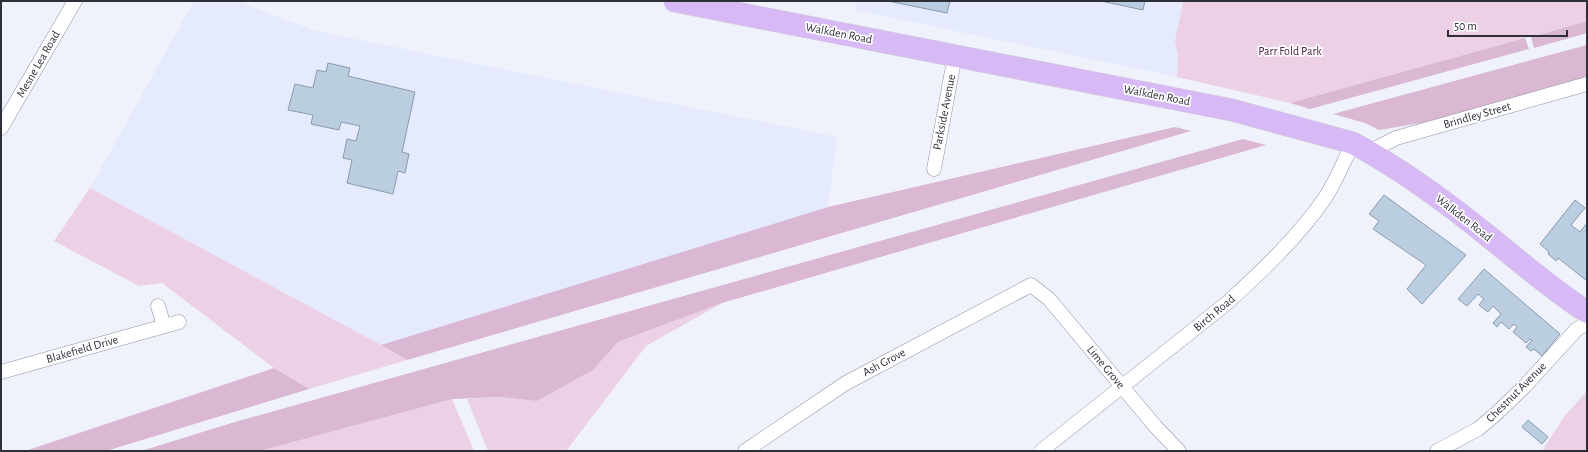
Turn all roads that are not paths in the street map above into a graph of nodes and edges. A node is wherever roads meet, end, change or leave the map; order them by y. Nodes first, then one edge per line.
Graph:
1 (76, 1) edge
2 (675, 1) edge
3 (955, 55) junction
4 (1587, 84) edge
5 (1, 128) edge
6 (1361, 148) junction
7 (934, 169) dead end
8 (1031, 285) joint
9 (158, 306) dead end
10 (1587, 312) edge
11 (178, 322) dead end
12 (1587, 323) edge
13 (164, 326) junction
14 (1, 372) edge
15 (1123, 387) junction
16 (745, 451) edge
17 (1041, 451) edge
18 (1179, 451) edge
19 (1437, 451) edge

1 - 5 street, Mesne Lea Road
2 - 3 main road, Walkden Road
3 - 6 main road, Walkden Road
3 - 7 street, Parkside Avenue
4 - 6 street, Brindley Street
6 - 10 main road, Walkden Road
6 - 15 street, Birch Road
8 - 15 street, Lime Grove
8 - 16 street, Ash Grove
9 - 13 street
11 - 13 street, Blakefield Drive
12 - 19 street, Chestnut Avenue
13 - 14 street, Blakefield Drive
15 - 17 street, Birch Road
15 - 18 street, Lime Grove

